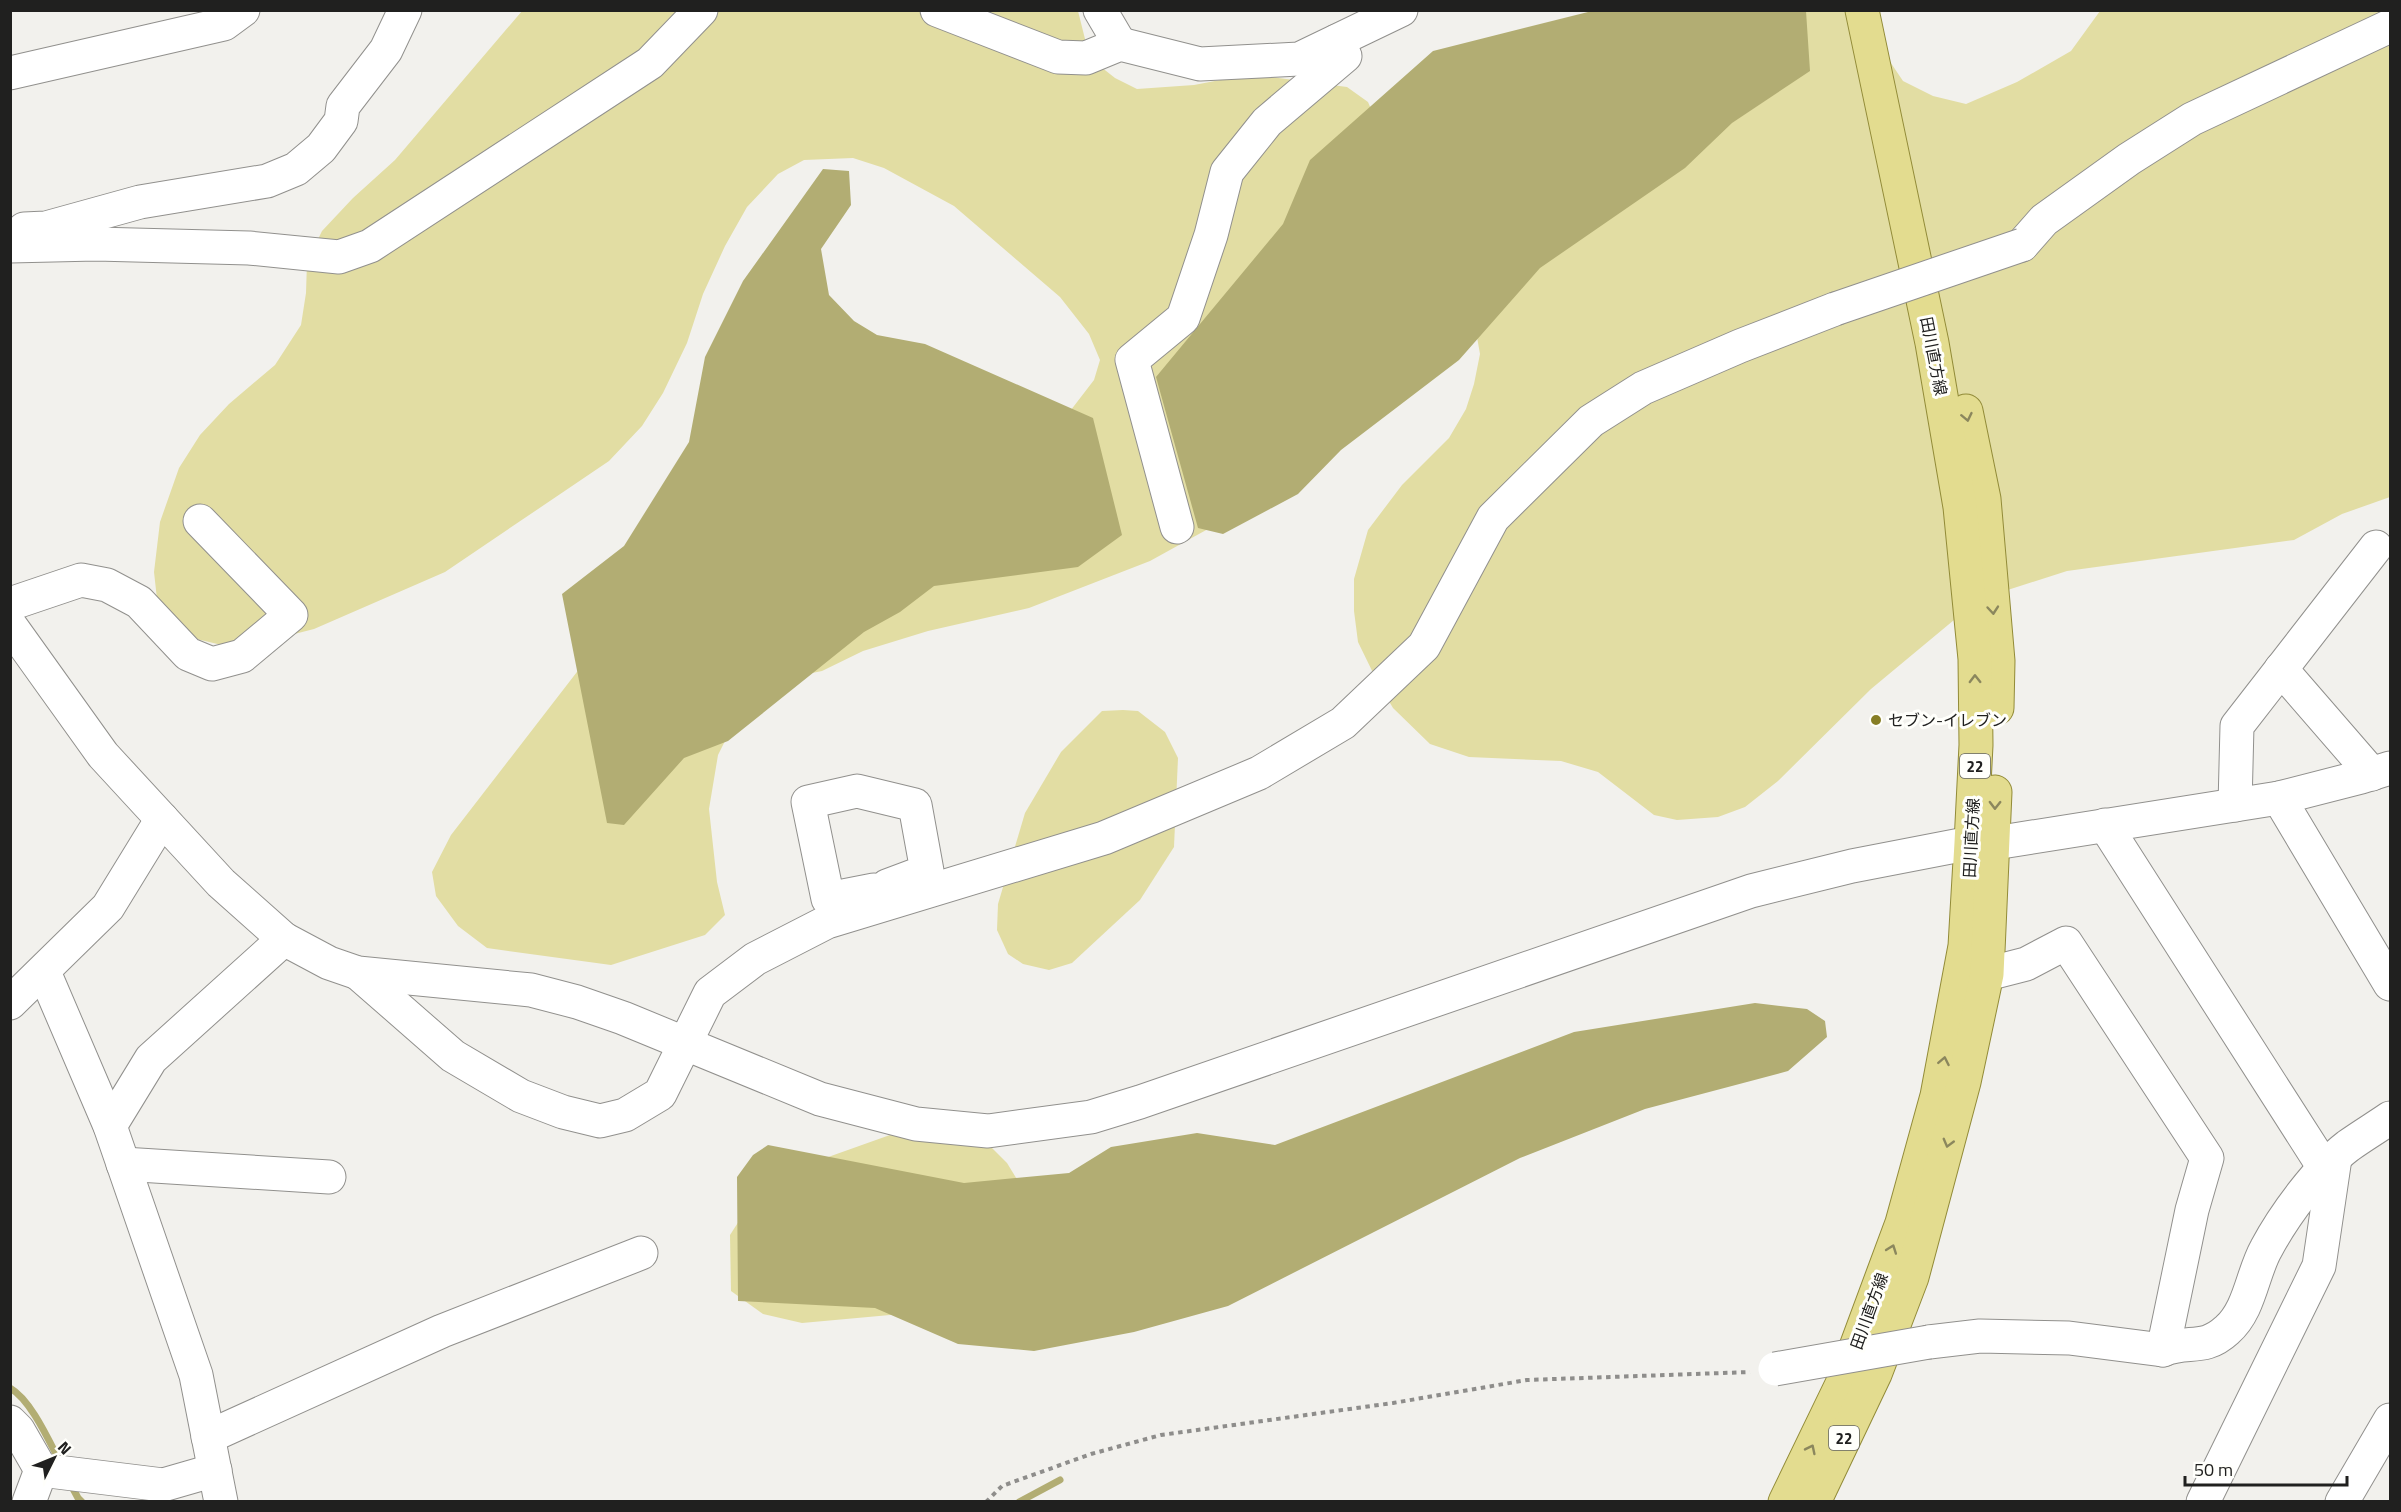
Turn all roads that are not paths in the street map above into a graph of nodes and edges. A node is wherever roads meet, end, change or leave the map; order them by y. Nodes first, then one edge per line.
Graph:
1 (243, 10) edge
2 (405, 10) edge
3 (701, 10) edge
4 (937, 10) edge
5 (1100, 10) edge
6 (1401, 10) edge
7 (1862, 10) edge
8 (1883, 10) edge
9 (2391, 26) edge
10 (1337, 41) junction
11 (1120, 44) junction
12 (10, 73) edge
13 (10, 229) edge
14 (10, 246) edge
15 (200, 521) dead end
16 (1177, 527) dead end
17 (2386, 550) edge
18 (10, 604) edge
19 (10, 625) edge
20 (2281, 669) junction
21 (2381, 771) edge
22 (2279, 798) junction
23 (2235, 805) junction
24 (162, 819) junction
25 (2105, 825) junction
26 (1983, 843) junction
27 (284, 939) junction
28 (44, 972) junction
29 (358, 973) junction
30 (1987, 974) junction
31 (2391, 984) edge
32 (10, 1003) edge
33 (684, 1043) junction
34 (2391, 1118) edge
35 (110, 1126) junction
36 (123, 1164) junction
37 (2330, 1164) junction
38 (329, 1177) dead end
39 (641, 1253) dead end
40 (2163, 1350) junction
41 (1775, 1369) road end
42 (2391, 1420) edge
43 (10, 1422) edge
44 (208, 1437) junction
45 (215, 1470) junction
46 (45, 1471) junction
47 (94, 1477) junction
48 (29, 1502) edge
49 (154, 1502) edge
50 (221, 1502) edge
51 (1785, 1502) edge
52 (1814, 1502) edge
53 (2203, 1502) edge
54 (2342, 1502) edge

1 - 12 street
2 - 13 street
3 - 14 street
4 - 11 street
5 - 11 street
6 - 10 street
26 -> 7 main road, 田川直方線 / 22
8 -> 26 main road, 田川直方線 / 22
9 - 33 street, bridge
10 - 11 street
10 - 16 street
15 - 18 street
17 - 20 street
19 - 24 street
20 - 21 street
20 - 23 street
21 - 22 street
22 - 23 street
22 - 31 street
23 - 25 street
24 - 27 street
24 - 28 street
25 - 26 street
25 - 37 street
26 - 30 main road, 田川直方線 / 22
26 - 33 street
51 -> 26 main road, 田川直方線 / 22
27 - 29 street
27 - 35 street
28 - 32 street
28 - 35 street
29 - 33 street
29 - 33 street
30 - 40 street
30 -> 52 main road, 田川直方線 / 22
34 - 37 street
35 - 36 street
36 - 38 street
36 - 44 street
37 - 40 street
37 - 53 street
39 - 44 street
40 - 41 street, bridge
42 - 54 street
43 - 46 street
44 - 45 street
45 - 47 street
45 - 50 street
46 - 47 street
46 - 48 street
47 - 49 street

